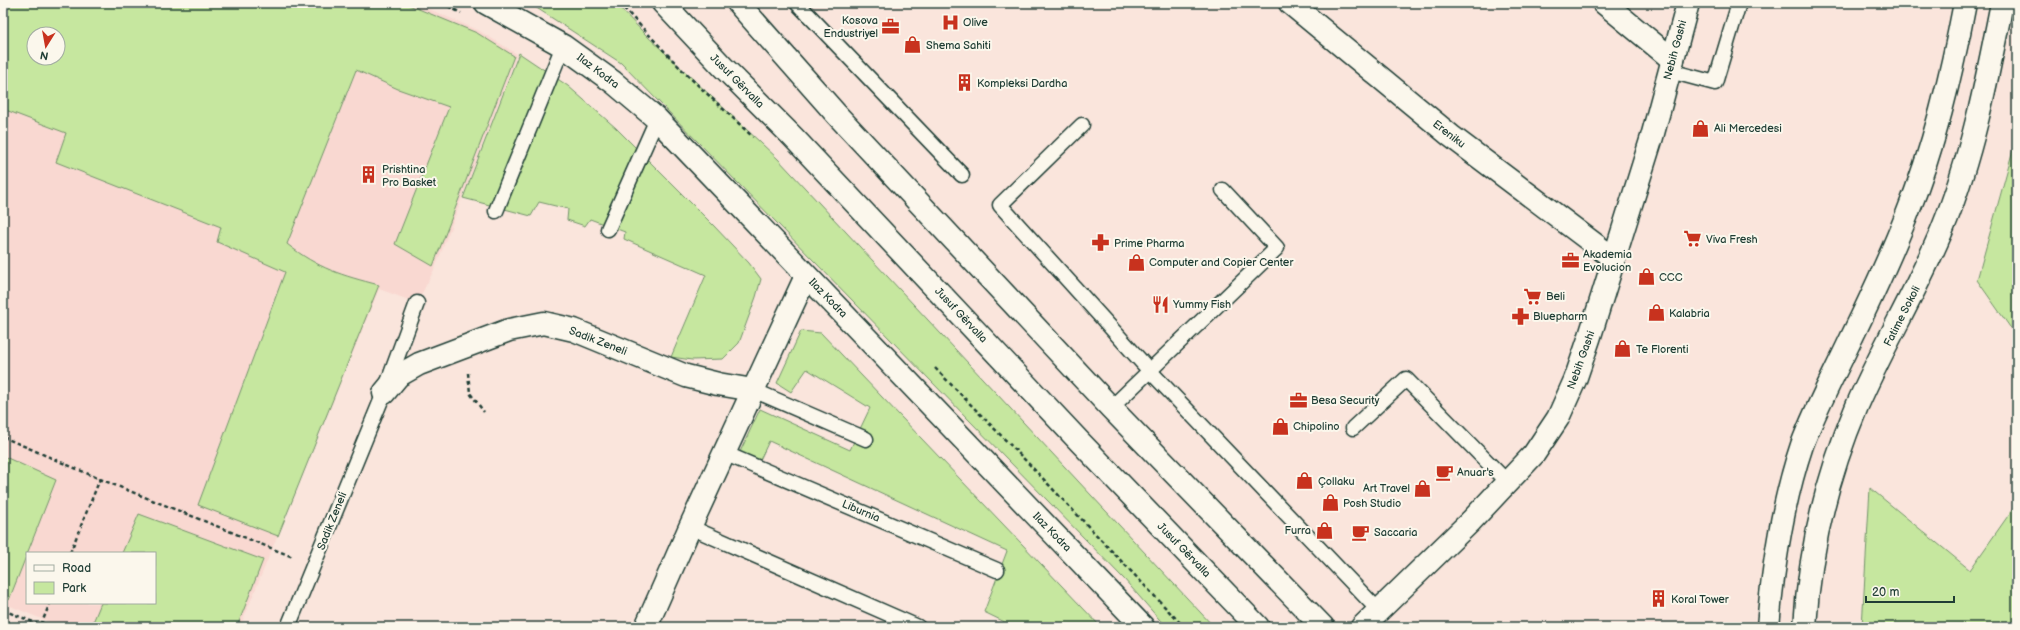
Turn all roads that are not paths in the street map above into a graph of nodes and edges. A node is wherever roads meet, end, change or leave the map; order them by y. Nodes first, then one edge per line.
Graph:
1 (486, 3) edge
2 (663, 3) edge
3 (738, 3) edge
4 (797, 3) edge
5 (1290, 3) edge
6 (1604, 3) edge
7 (1688, 3) edge
8 (1738, 3) edge
9 (1965, 3) edge
10 (2002, 3) edge
11 (563, 46) junction
12 (1671, 65) junction
13 (657, 119) junction
14 (1082, 125) dead end
15 (962, 175) dead end
16 (1222, 190) dead end
17 (496, 211) dead end
18 (608, 229) dead end
19 (1613, 258) junction
20 (806, 276) junction
21 (416, 303) dead end
22 (1149, 370) junction
23 (753, 390) junction
24 (384, 393) junction
25 (1111, 408) junction
26 (1353, 428) dead end
27 (866, 439) dead end
28 (724, 453) junction
29 (1507, 482) junction
30 (690, 527) junction
31 (997, 570) dead end
32 (1379, 611) junction
33 (288, 627) edge
34 (646, 627) edge
35 (918, 627) edge
36 (1143, 627) edge
37 (1258, 627) edge
38 (1323, 627) edge
39 (1362, 627) edge
40 (1768, 627) edge
41 (1805, 627) edge

1 - 11 main road, Ilaz Kodra
2 - 37 main road, Jusuf Gërvalla
3 - 25 main road
4 - 15 lane
5 - 19 main road, Ereniku
6 - 12 main road
7 - 12 main road, Nebih Gashi
8 - 12 lane
9 - 40 main road
10 - 41 main road, Fatime Sokoli
11 - 13 main road, Ilaz Kodra
11 - 17 lane
12 - 19 main road, Nebih Gashi
13 - 18 lane
13 - 20 main road, Ilaz Kodra
14 - 22 lane
16 - 22 lane
19 - 29 main road, Nebih Gashi
20 - 23 main road
20 - 36 main road, Ilaz Kodra
21 - 24 lane, Sadik Zeneli
22 - 25 lane
22 - 32 lane
23 - 24 main road, Sadik Zeneli
23 - 27 lane
23 - 28 main road
24 - 33 lane, Sadik Zeneli
25 - 38 main road
26 - 29 lane
28 - 30 main road
28 - 31 lane, Liburnia
29 - 32 main road, Nebih Gashi
30 - 34 main road
30 - 35 lane
32 - 39 main road, Nebih Gashi

